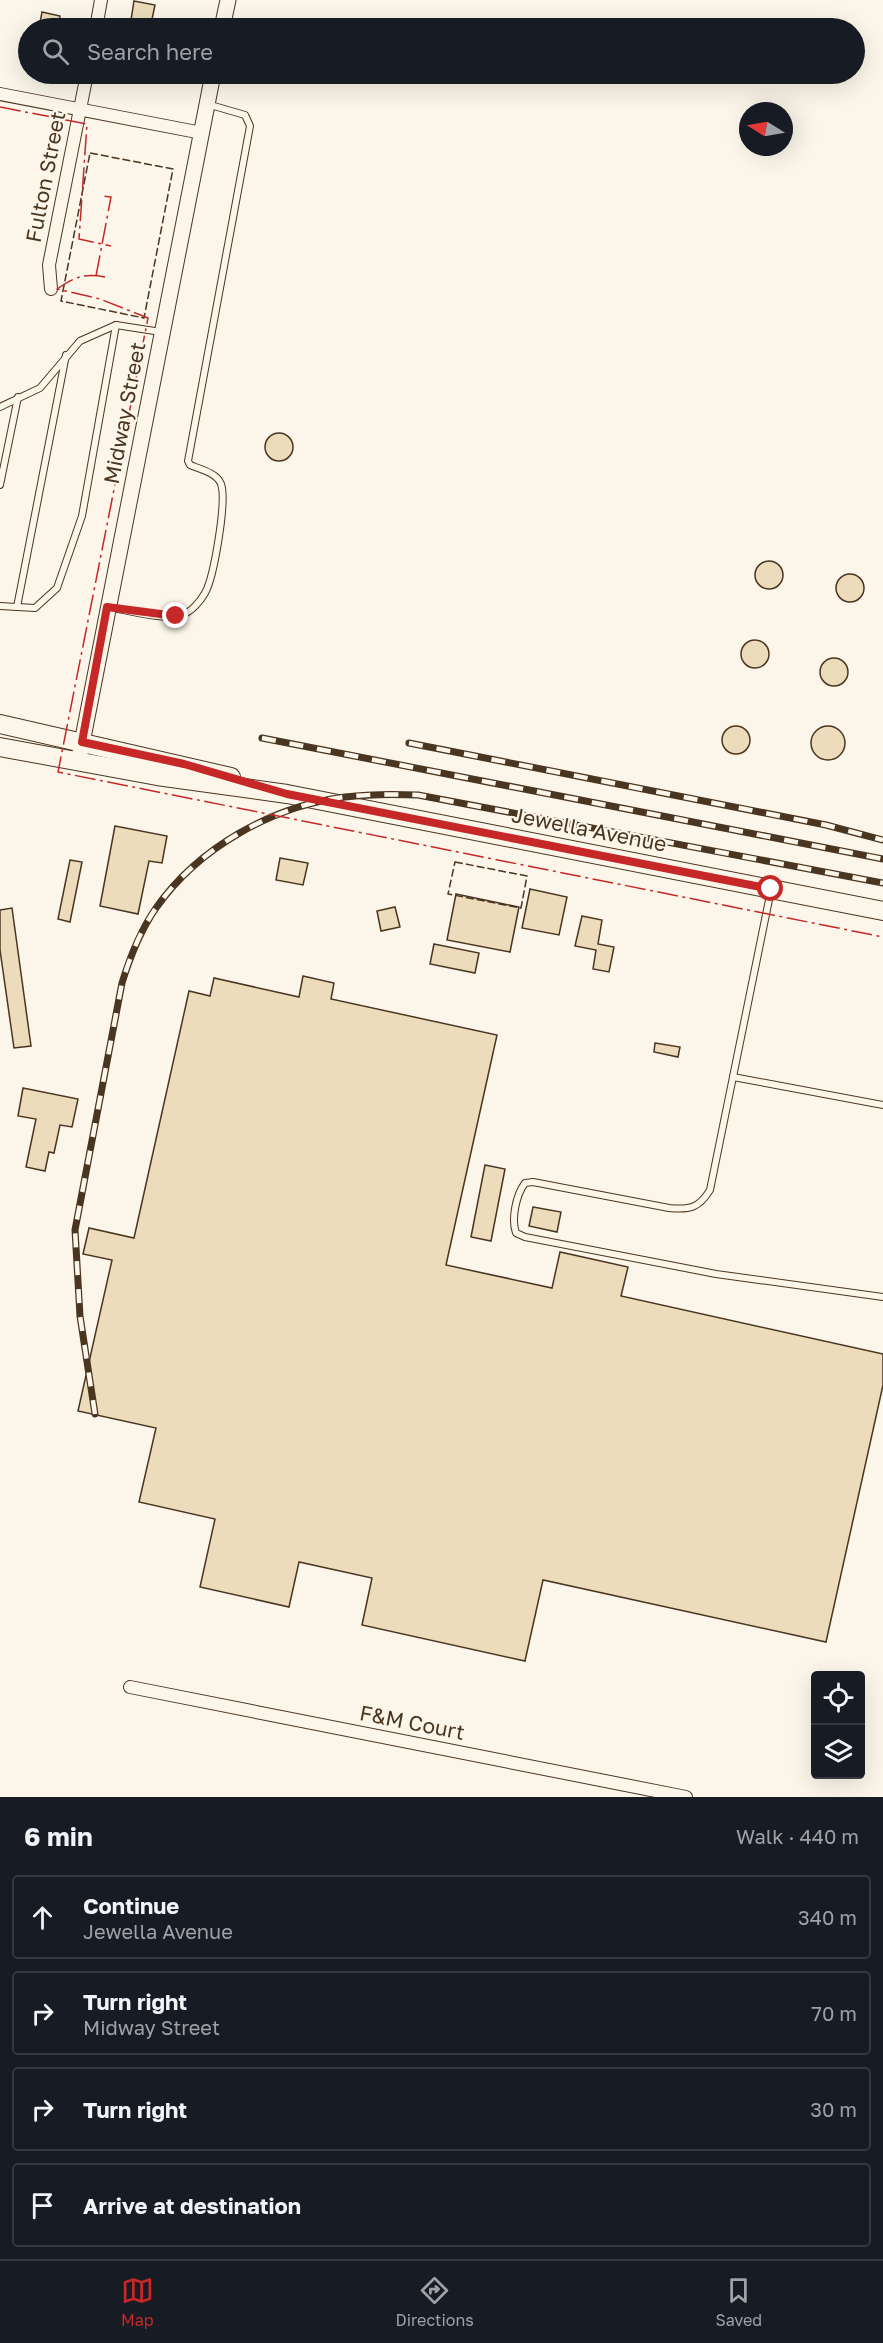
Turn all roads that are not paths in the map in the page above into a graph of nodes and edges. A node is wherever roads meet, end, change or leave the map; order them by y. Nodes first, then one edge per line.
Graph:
1 (101, 0) edge
2 (228, 0) edge
3 (98, 18) edge
4 (224, 18) edge
5 (85, 84) edge
6 (211, 84) edge
7 (0, 94) edge
8 (207, 104) junction
9 (79, 110) junction
10 (202, 133) junction
11 (51, 289) dead end
12 (116, 324) junction
13 (162, 333) junction
14 (66, 355) junction
15 (18, 397) junction
16 (0, 407) edge
17 (0, 485) edge
18 (0, 606) edge
19 (107, 607) junction
20 (17, 608) junction
21 (0, 724) edge
22 (82, 742) junction
23 (0, 747) edge
24 (78, 761) junction
25 (287, 794) junction
26 (771, 889) junction
27 (883, 912) edge
28 (732, 1077) junction
29 (883, 1105) edge
30 (883, 1297) edge
31 (130, 1687) dead end
32 (686, 1797) edge

1 - 3 street
2 - 4 street
5 - 9 street, Fulton Street
6 - 8 street, Midway Street
7 - 9 street
8 - 10 street, Midway Street
8 - 19 lane
9 - 10 street
9 - 11 street, Fulton Street
10 - 13 street, Midway Street
12 - 13 lane
12 - 14 lane
12 - 20 lane
13 - 19 street, Midway Street
14 - 15 lane
14 - 20 lane
15 - 16 lane
15 - 17 lane
18 - 20 lane
19 - 22 street, Midway Street
21 - 22 main road, Jewella Avenue
22 - 24 street, Midway Street
22 - 25 main road, Jewella Avenue
23 - 24 main road, Jewella Avenue
24 - 25 main road, Jewella Avenue
25 - 26 main road, Jewella Avenue
26 - 27 main road, Jewella Avenue
26 - 28 lane
28 - 29 lane
28 - 30 lane
31 - 32 street, F&M Court

